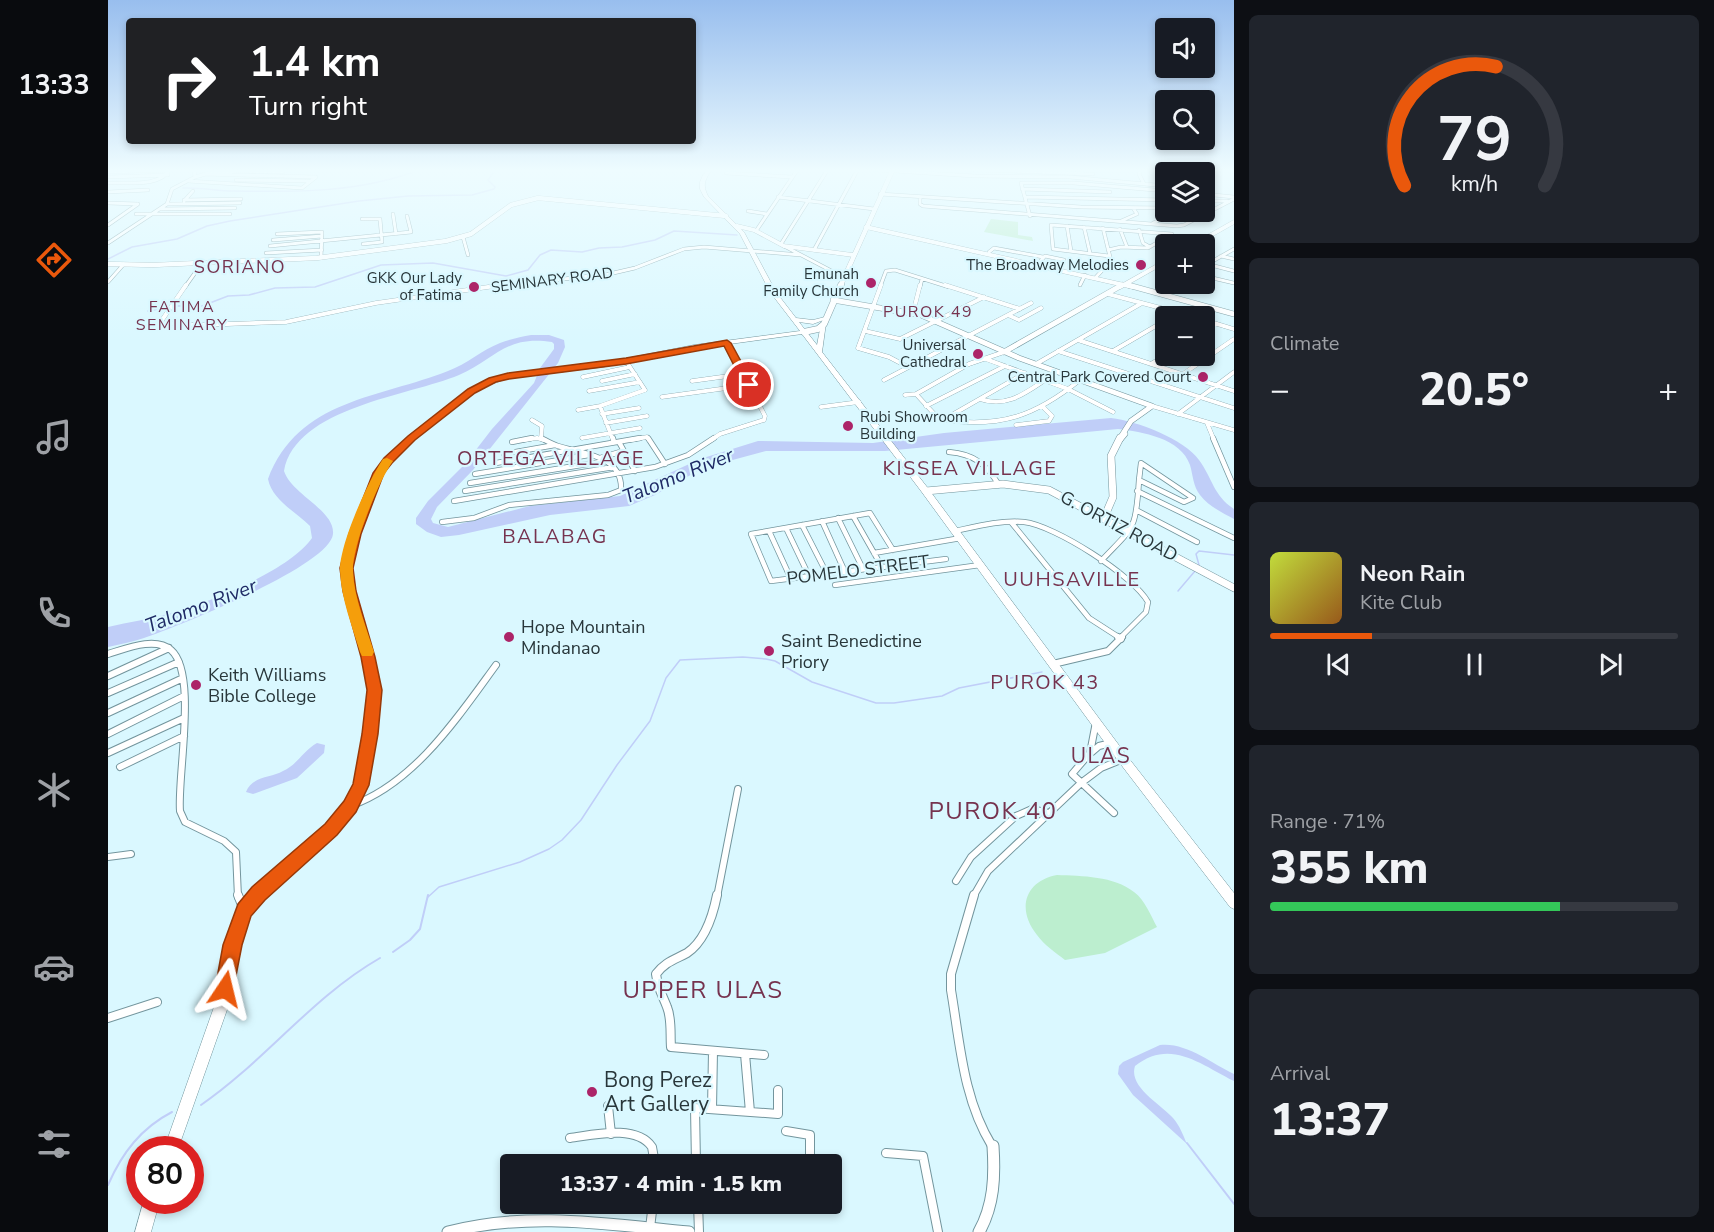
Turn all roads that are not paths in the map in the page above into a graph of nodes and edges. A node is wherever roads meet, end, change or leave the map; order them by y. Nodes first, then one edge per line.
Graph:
1 (134, 226) edge
2 (380, 226) edge
3 (395, 226) edge
4 (410, 226) edge
5 (481, 226) edge
6 (737, 226) edge
7 (739, 226) edge
8 (759, 226) edge
9 (793, 226) edge
10 (827, 226) edge
11 (866, 226) edge
12 (868, 226) edge
13 (1052, 226) edge
14 (1067, 226) edge
15 (1075, 226) edge
16 (1229, 226) edge
17 (1084, 227) junction
18 (1103, 228) junction
19 (1120, 229) junction
20 (1138, 230) junction
21 (756, 231) junction
22 (352, 233) dead end
23 (276, 234) dead end
24 (396, 234) junction
25 (1214, 234) edge
26 (381, 236) junction
27 (322, 237) junction
28 (463, 237) junction
29 (352, 239) junction
30 (273, 240) dead end
31 (322, 242) junction
32 (108, 243) edge
33 (944, 243) junction
34 (363, 244) dead end
35 (782, 245) junction
36 (270, 246) dead end
37 (1126, 247) junction
38 (1150, 247) junction
39 (1234, 249) edge
40 (322, 250) junction
41 (814, 250) junction
42 (1108, 250) junction
43 (1071, 251) junction
44 (752, 252) junction
45 (989, 252) junction
46 (266, 253) dead end
47 (1090, 253) junction
48 (468, 255) dead end
49 (801, 255) junction
50 (853, 255) junction
51 (1109, 255) junction
52 (1221, 256) junction
53 (1043, 257) junction
54 (321, 258) junction
55 (1234, 259) edge
56 (1064, 260) dead end
57 (1215, 260) edge
58 (202, 263) junction
59 (108, 264) edge
60 (124, 264) junction
61 (1038, 264) junction
62 (1155, 266) edge
63 (1215, 267) edge
64 (890, 270) joint
65 (1234, 271) edge
66 (108, 274) edge
67 (116, 274) junction
68 (1085, 275) junction
69 (1097, 276) junction
70 (843, 277) junction
71 (922, 279) junction
72 (1215, 279) edge
73 (108, 282) edge
74 (1234, 283) edge
75 (1126, 284) junction
76 (1080, 285) dead end
77 (1107, 294) junction
78 (984, 297) junction
79 (833, 300) junction
80 (1031, 303) dead end
81 (1142, 303) junction
82 (873, 306) junction
83 (1155, 307) edge
84 (1041, 308) dead end
85 (1020, 309) junction
86 (913, 313) junction
87 (1234, 313) edge
88 (1008, 315) junction
89 (795, 320) junction
90 (826, 320) junction
91 (935, 321) junction
92 (1215, 323) edge
93 (1155, 326) edge
94 (1234, 329) edge
95 (865, 331) junction
96 (804, 332) junction
97 (780, 336) junction
98 (772, 337) junction
99 (968, 337) junction
100 (1234, 339) edge
101 (810, 340) junction
102 (1078, 340) junction
103 (727, 343) junction
104 (1058, 351) junction
105 (1113, 351) junction
106 (819, 352) junction
107 (1004, 352) junction
108 (983, 358) junction
109 (1155, 362) edge
110 (628, 364) junction
111 (1036, 364) junction
112 (1151, 364) junction
113 (1005, 366) junction
114 (908, 367) junction
115 (1234, 372) edge
116 (1025, 373) junction
117 (635, 374) junction
118 (744, 374) junction
119 (1183, 374) junction
120 (583, 377) dead end
121 (884, 380) dead end
122 (1080, 380) junction
123 (602, 381) dead end
124 (692, 381) dead end
125 (1045, 381) junction
126 (639, 382) junction
127 (749, 385) junction
128 (1216, 386) junction
129 (1068, 389) junction
130 (589, 391) dead end
131 (1234, 391) edge
132 (916, 394) junction
133 (905, 395) dead end
134 (662, 396) dead end
135 (1198, 398) junction
136 (980, 399) junction
137 (859, 402) junction
138 (600, 406) junction
139 (926, 406) junction
140 (1042, 406) junction
141 (1152, 406) junction
142 (821, 407) dead end
143 (639, 408) dead end
144 (1234, 408) edge
145 (578, 410) dead end
146 (1113, 412) dead end
147 (602, 414) junction
148 (1178, 414) junction
149 (647, 416) dead end
150 (532, 420) dead end
151 (943, 420) junction
152 (606, 423) junction
153 (1207, 423) junction
154 (1016, 425) dead end
155 (640, 428) dead end
156 (1234, 430) edge
157 (610, 433) junction
158 (541, 438) junction
159 (582, 438) dead end
160 (512, 441) dead end
161 (617, 442) junction
162 (555, 446) junction
163 (574, 449) junction
164 (623, 451) junction
165 (949, 452) dead end
166 (504, 454) dead end
167 (593, 454) junction
168 (600, 458) junction
169 (606, 461) junction
170 (496, 463) dead end
171 (1142, 463) joint
172 (665, 464) junction
173 (614, 467) junction
174 (635, 471) junction
175 (475, 474) dead end
176 (621, 474) junction
177 (1233, 479) edge
178 (1138, 480) junction
179 (470, 483) dead end
180 (999, 485) junction
181 (1234, 487) edge
182 (465, 491) dead end
183 (1137, 491) junction
184 (926, 492) junction
185 (454, 501) dead end
186 (1136, 510) junction
187 (853, 516) junction
188 (1104, 518) junction
189 (838, 519) junction
190 (822, 521) junction
191 (442, 522) dead end
192 (1011, 522) junction
193 (802, 525) junction
194 (786, 528) junction
195 (769, 531) junction
196 (1131, 532) junction
197 (958, 534) junction
198 (1234, 538) edge
199 (1197, 542) dead end
200 (893, 550) junction
201 (874, 553) junction
202 (946, 559) dead end
203 (1101, 561) junction
204 (980, 565) junction
205 (882, 567) junction
206 (863, 569) junction
207 (845, 572) junction
208 (827, 574) junction
209 (810, 576) junction
210 (791, 579) junction
211 (835, 585) dead end
212 (1234, 588) edge
213 (1121, 639) junction
214 (169, 648) junction
215 (108, 654) edge
216 (179, 662) junction
217 (1053, 663) junction
218 (496, 665) dead end
219 (108, 676) edge
220 (182, 679) junction
221 (108, 693) edge
222 (184, 696) junction
223 (108, 713) edge
224 (184, 718) junction
225 (1096, 722) junction
226 (108, 734) edge
227 (184, 736) junction
228 (1111, 743) junction
229 (108, 753) edge
230 (1090, 753) junction
231 (1123, 759) junction
232 (120, 767) dead end
233 (1072, 774) joint
234 (1081, 783) junction
235 (738, 789) dead end
236 (350, 806) junction
237 (1048, 813) junction
238 (1114, 813) dead end
239 (131, 854) dead end
240 (108, 857) edge
241 (956, 881) dead end
242 (1234, 903) edge
243 (244, 911) junction
244 (157, 1002) dead end
245 (108, 1018) edge
246 (713, 1051) junction
247 (745, 1054) junction
248 (764, 1055) dead end
249 (778, 1090) dead end
250 (608, 1106) dead end
251 (712, 1109) junction
252 (750, 1112) junction
253 (786, 1131) dead end
254 (611, 1134) junction
255 (176, 1136) edge
256 (570, 1138) dead end
257 (993, 1146) joint
258 (886, 1153) dead end
259 (654, 1154) edge
260 (696, 1154) edge
261 (810, 1154) edge
262 (148, 1214) edge
263 (651, 1214) edge
264 (698, 1214) edge
265 (650, 1228) junction
266 (143, 1232) edge
267 (448, 1232) edge
268 (689, 1232) edge
269 (699, 1232) edge
270 (938, 1232) edge
271 (979, 1232) edge

1 - 32 street
2 - 26 street
3 - 24 street
4 - 24 street
5 - 28 main road
6 - 44 highway
7 - 21 street
8 - 21 street
9 - 35 street
10 - 41 street
11 - 50 main road
12 - 33 street
13 - 43 street
14 - 43 street
15 - 17 street
16 - 25 street
17 - 18 street
17 - 47 street
18 - 19 street
18 - 42 street
19 - 20 street
19 - 37 street
20 - 38 street
20 - 38 street
21 - 35 street
22 - 29 street
23 - 27 street
24 - 26 street
26 - 29 street
26 - 34 street
27 - 30 street
27 - 31 street
28 - 48 street
28 - 54 main road
29 - 31 street
31 - 36 street
31 - 40 street
33 - 45 street
33 - 61 street
35 - 41 street
35 - 49 street
37 - 38 street
37 - 42 street
39 - 52 street
40 - 46 street
40 - 54 street
41 - 50 street
42 - 51 street
43 - 47 street
44 - 49 street, SEMINARY ROAD
44 - 58 street, SEMINARY ROAD
44 - 89 highway
45 - 53 street
45 - 61 street
47 - 51 street
49 - 70 street
50 - 70 main road
51 - 69 street
52 - 55 street
52 - 57 street
53 - 56 street
53 - 61 street
54 - 58 main road
58 - 60 main road
59 - 60 main road
60 - 67 street
61 - 68 street
61 - 69 street
62 - 75 street
63 - 65 street
64 - 71 street
64 - 82 street
66 - 67 street
67 - 73 street
68 - 69 street
68 - 76 street
69 - 75 street
70 - 79 main road
71 - 78 street
71 - 86 street
72 - 74 street
75 - 77 street
75 - 87 street
77 - 81 street
77 - 107 street
78 - 85 street
78 - 91 street
79 - 82 street
79 - 90 main road
80 - 85 street
81 - 83 street
81 - 102 street
82 - 86 street
82 - 95 street
84 - 88 street
85 - 88 street
86 - 91 street
88 - 99 street
89 - 90 highway
89 - 96 highway
89 - 98 highway
90 - 96 main road
90 - 106 highway
91 - 95 street
91 - 99 street
92 - 94 street
93 - 105 street
95 - 114 street
96 - 97 highway
96 - 101 highway
97 - 98 highway
97 - 101 highway
98 - 103 highway
99 - 107 street
99 - 114 street
100 - 119 street
101 - 106 highway
102 - 104 street
102 - 105 street
103 - 110 highway
103 - 118 street
104 - 111 street
104 - 135 street
105 - 112 street
106 - 137 highway
107 - 108 street
107 - 111 street
108 - 113 street
108 - 132 street
109 - 112 street
110 - 117 street
110 - 120 street
110 - 236 highway
111 - 122 street
112 - 119 street
113 - 116 street
113 - 139 street
114 - 121 street
115 - 128 street
116 - 125 street
116 - 136 street
117 - 123 street
117 - 126 street
118 - 124 street
118 - 127 street
119 - 128 street
122 - 129 street
122 - 141 street
125 - 129 street
125 - 136 street
126 - 130 street
126 - 138 street
127 - 134 street
127 - 172 street
128 - 131 street
128 - 135 street
129 - 140 street
129 - 146 street
132 - 133 street
132 - 139 street
135 - 144 street
135 - 148 street
136 - 151 street
137 - 142 street
137 - 184 highway
138 - 145 street
138 - 147 street
139 - 151 street
140 - 151 street
140 - 154 street
141 - 148 street
141 - 188 street
143 - 147 street
147 - 152 street
148 - 153 street
149 - 152 street
150 - 158 street
152 - 157 street
153 - 156 street
153 - 177 street
155 - 157 street
157 - 159 street
157 - 161 street
158 - 160 street
158 - 162 street
161 - 163 street
161 - 164 street
161 - 172 street
162 - 163 street
162 - 166 street
163 - 167 street
163 - 170 street
164 - 168 street
164 - 174 street
165 - 180 street
167 - 168 street
167 - 175 street
168 - 169 street
169 - 173 street
169 - 179 street
171 - 178 street
171 - 178 street
172 - 174 street
173 - 176 street
173 - 182 street
174 - 176 street
176 - 185 street
176 - 191 street
177 - 181 street
178 - 183 street
180 - 184 street, G. ORTIZ ROAD
180 - 188 street, G. ORTIZ ROAD
183 - 186 street
183 - 198 street
184 - 197 highway
186 - 196 street
186 - 199 street
187 - 189 street
187 - 200 street
187 - 201 street
188 - 196 street, G. ORTIZ ROAD
189 - 190 street
189 - 206 street
190 - 193 street
190 - 207 street
192 - 197 street
192 - 203 street
192 - 213 street
193 - 194 street
193 - 208 street
194 - 195 street
194 - 209 street
195 - 210 street
195 - 210 street, POMELO STREET
196 - 203 street
196 - 212 street, G. ORTIZ ROAD
197 - 200 street
197 - 204 highway
200 - 201 street
201 - 205 street
202 - 205 street, POMELO STREET
203 - 213 street
204 - 211 street
204 - 217 highway
205 - 206 street, POMELO STREET
206 - 207 street, POMELO STREET
207 - 208 street, POMELO STREET
208 - 209 street, POMELO STREET
209 - 210 street, POMELO STREET
213 - 217 street
214 - 215 street
214 - 216 street
214 - 219 street
216 - 220 street
216 - 221 street
217 - 225 highway
218 - 236 street
220 - 222 street
220 - 223 street
222 - 224 street
222 - 226 street
224 - 227 street
224 - 229 street
225 - 228 highway
225 - 230 street
227 - 232 street
227 - 243 street
228 - 230 street
228 - 231 highway
230 - 233 street
231 - 234 street
231 - 242 highway
233 - 234 street
234 - 237 street
234 - 238 street
235 - 246 street
236 - 243 highway
237 - 241 street
237 - 257 street
239 - 240 street
243 - 255 highway
244 - 245 street
246 - 247 street
246 - 251 street
247 - 248 street
247 - 252 street
249 - 252 street
250 - 254 street
251 - 252 street
251 - 260 street
253 - 261 street
254 - 256 street
254 - 259 street
257 - 271 street
258 - 270 street
262 - 266 highway
263 - 265 street
264 - 269 street
265 - 267 street
265 - 268 street

